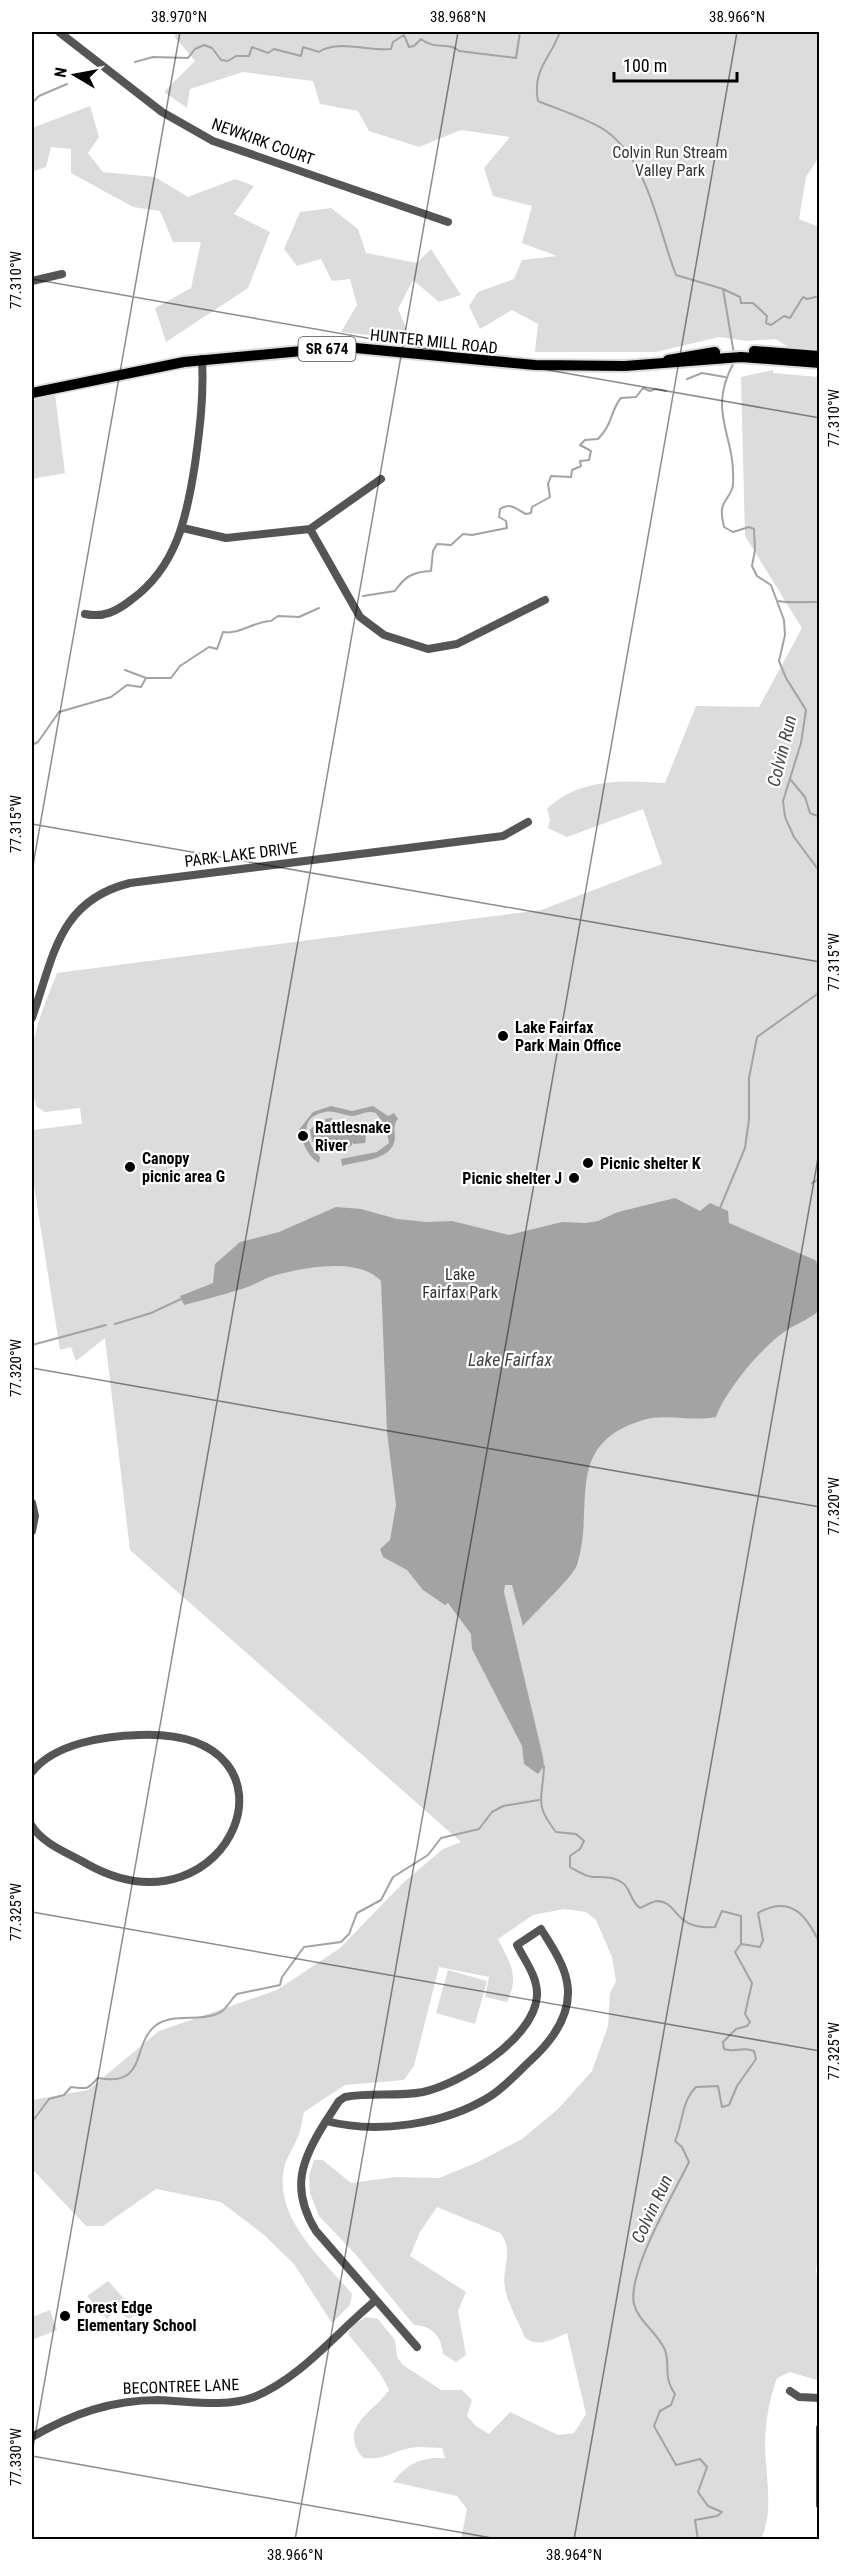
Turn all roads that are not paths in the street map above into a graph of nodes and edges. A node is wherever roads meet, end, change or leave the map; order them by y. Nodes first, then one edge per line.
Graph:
1 (59, 32) edge
2 (448, 222) dead end
3 (62, 274) dead end
4 (32, 281) edge
5 (741, 354) junction
6 (819, 356) edge
7 (202, 359) junction
8 (819, 363) edge
9 (32, 393) edge
10 (381, 479) dead end
11 (183, 528) junction
12 (310, 529) junction
13 (545, 600) dead end
14 (86, 614) dead end
15 (528, 822) dead end
16 (32, 1018) edge
17 (32, 1503) edge
18 (32, 1531) edge
19 (32, 1772) edge
20 (32, 1826) edge
21 (326, 2121) junction
22 (375, 2300) junction
23 (417, 2347) dead end
24 (790, 2391) dead end
25 (819, 2398) edge
26 (819, 2428) edge
27 (32, 2437) edge
28 (819, 2505) edge

1 - 2 street, NEWKIRK COURT
3 - 4 street
5 - 6 main road, HUNTER MILL ROAD / SR 674
5 - 7 main road, HUNTER MILL ROAD / SR 674
5 - 8 main road, HUNTER MILL ROAD / SR 674
7 - 9 main road, HUNTER MILL ROAD / SR 674
7 - 11 street
10 - 12 street
11 - 12 street
11 - 14 street
12 - 13 street
15 - 16 street, PARK LAKE DRIVE
17 - 18 street
19 - 20 street
21 - 21 street
21 - 22 street
22 - 23 street
22 - 27 street, BECONTREE LANE
24 - 25 street
26 - 28 street

